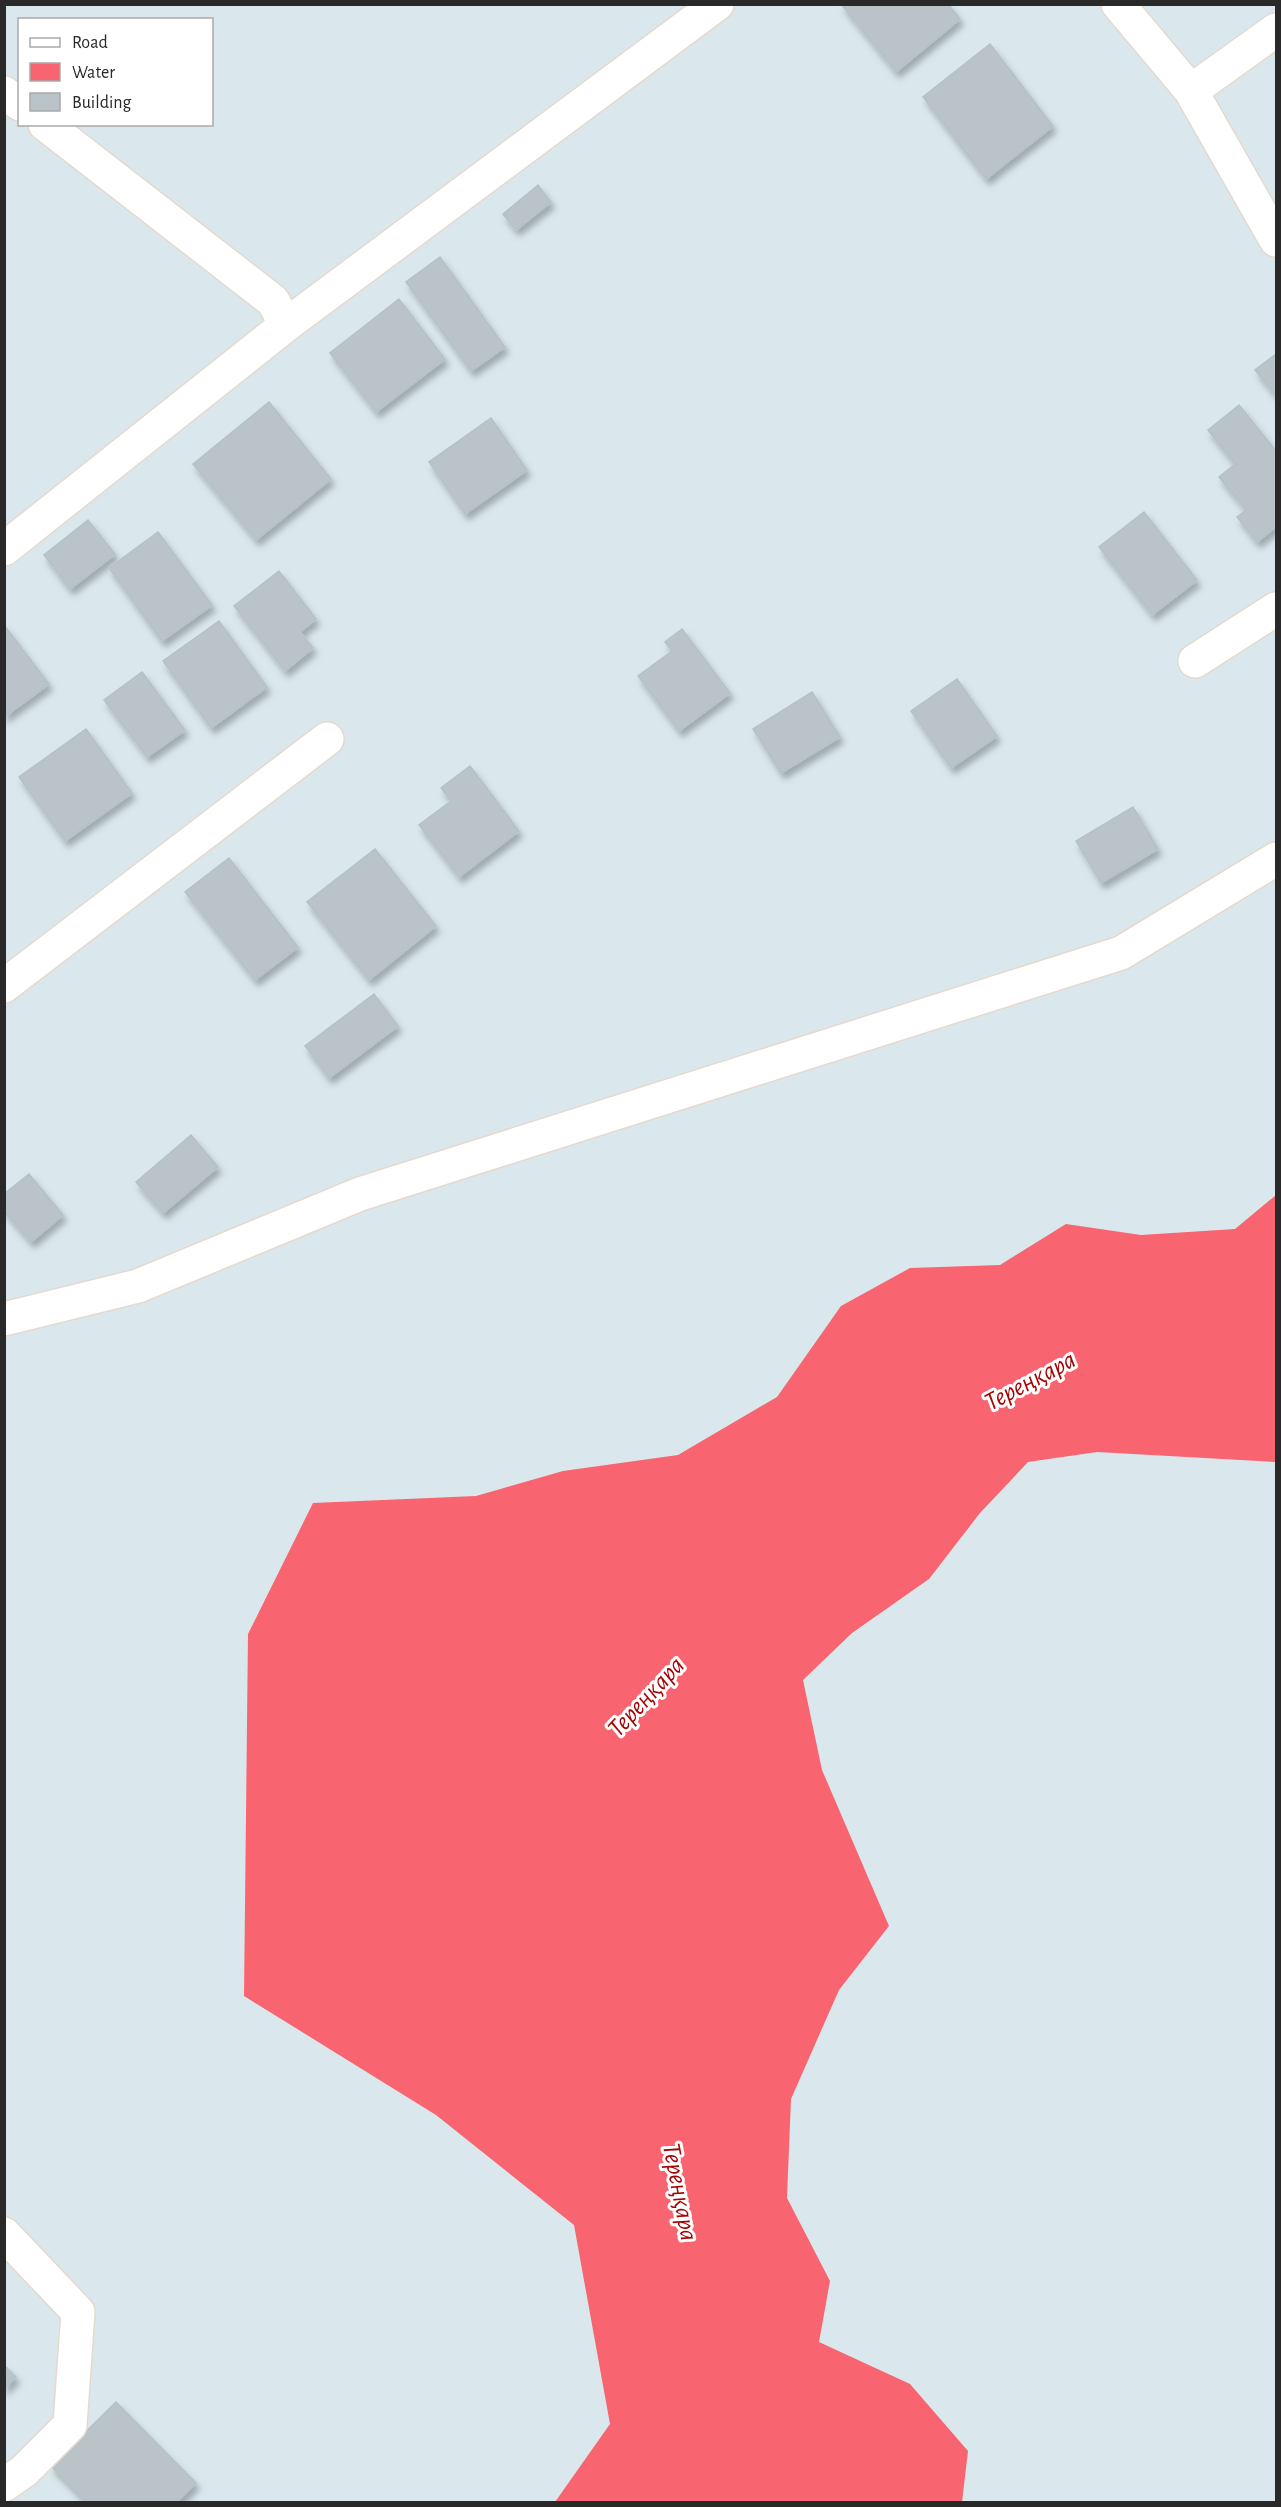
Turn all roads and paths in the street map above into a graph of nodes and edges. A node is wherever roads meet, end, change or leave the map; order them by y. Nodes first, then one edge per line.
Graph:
1 (717, 4) edge
2 (1118, 4) edge
3 (1276, 30) edge
4 (1191, 91) junction
5 (4, 93) edge
6 (18, 104) edge
7 (48, 126) edge
8 (1276, 240) edge
9 (286, 325) junction
10 (4, 549) edge
11 (1276, 609) edge
12 (1195, 661) dead end
13 (327, 739) dead end
14 (1276, 859) edge
15 (4, 986) edge
16 (4, 1319) edge
17 (4, 2235) edge
18 (4, 2485) edge

1 - 9 street
2 - 4 street
3 - 4 street
4 - 8 street
5 - 6 street
7 - 9 street
9 - 10 street
11 - 12 street
13 - 15 street
14 - 16 street
17 - 18 street

